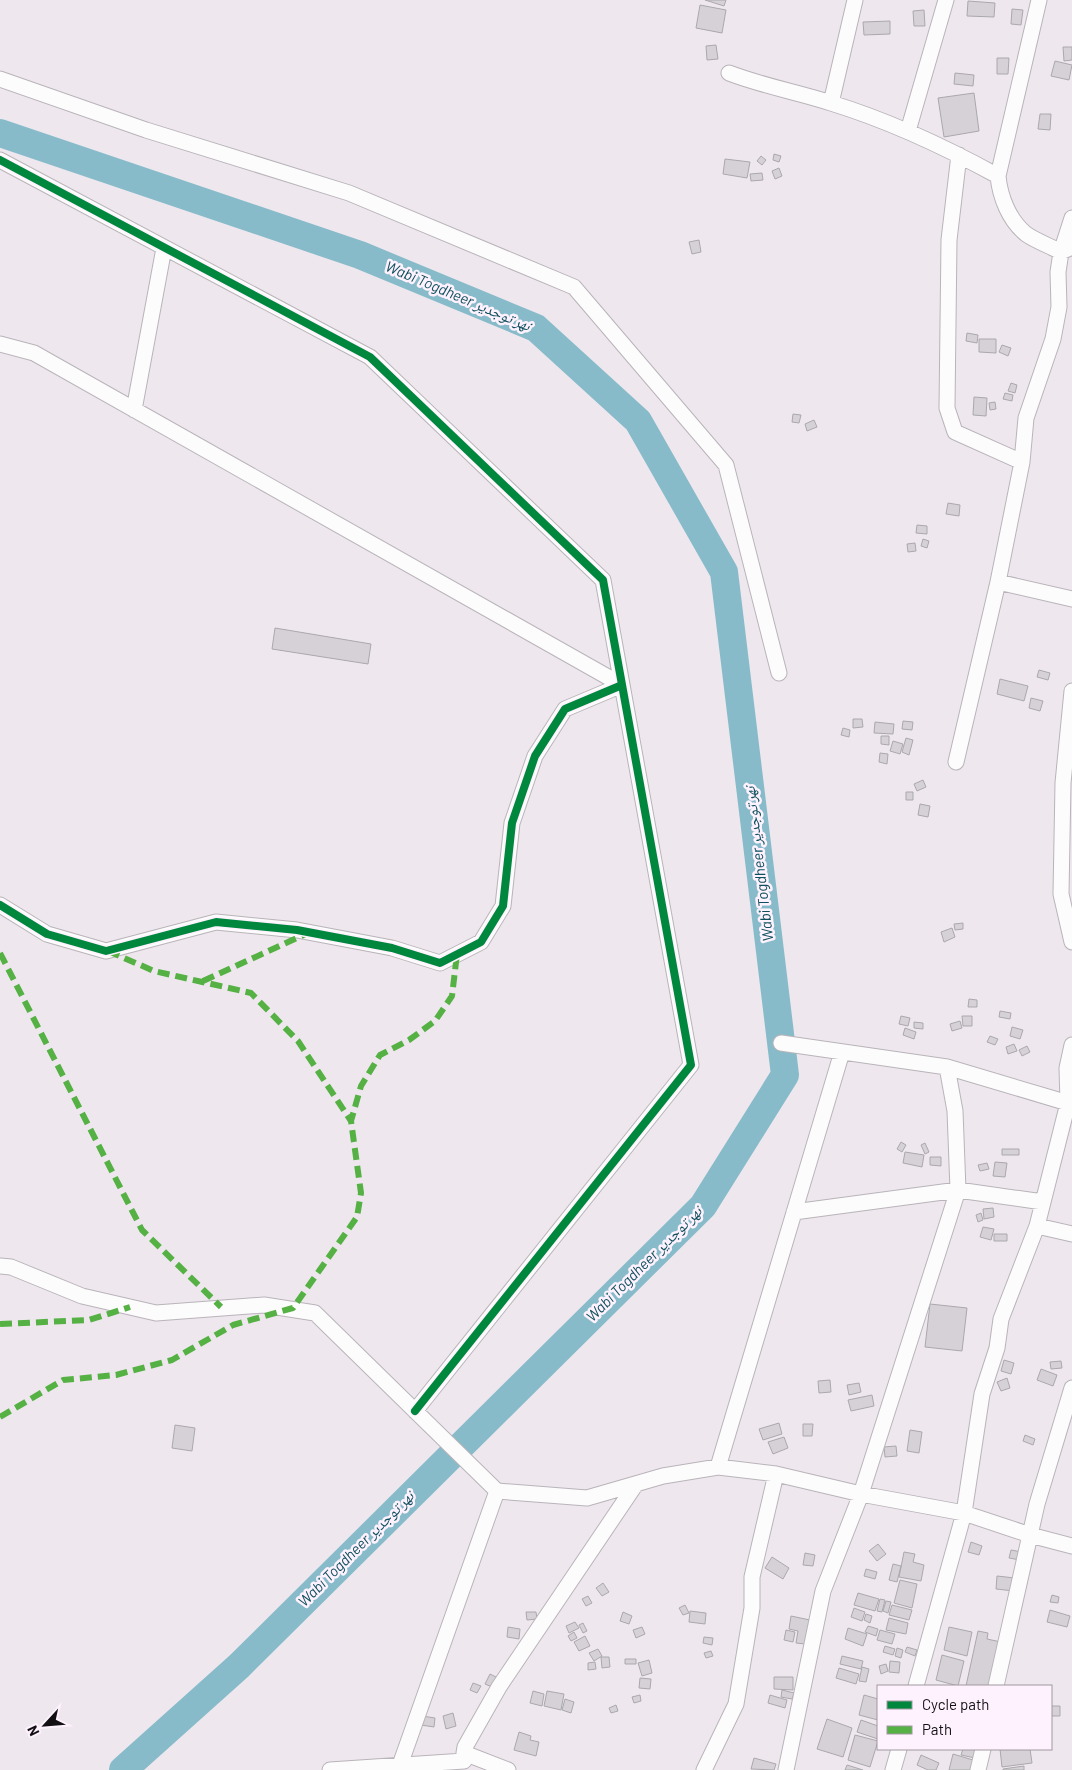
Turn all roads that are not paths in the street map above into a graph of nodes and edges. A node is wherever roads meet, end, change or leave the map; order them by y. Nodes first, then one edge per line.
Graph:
1 (855, 0) edge
2 (946, 0) edge
3 (1039, 0) edge
4 (729, 73) dead end
5 (0, 79) edge
6 (831, 103) junction
7 (908, 131) junction
8 (959, 154) junction
9 (0, 160) edge
10 (998, 176) junction
11 (1072, 218) edge
12 (164, 248) junction
13 (1067, 249) edge
14 (0, 344) edge
15 (134, 410) junction
16 (1022, 462) junction
17 (998, 582) junction
18 (1072, 599) edge
19 (779, 673) dead end
20 (622, 685) junction
21 (1072, 692) edge
22 (956, 762) dead end
23 (0, 905) edge
24 (1072, 942) edge
25 (781, 1043) dead end
26 (1072, 1044) edge
27 (842, 1052) junction
28 (948, 1067) junction
29 (1068, 1103) junction
30 (958, 1190) junction
31 (1043, 1202) junction
32 (794, 1212) junction
33 (1037, 1226) junction
34 (1072, 1234) edge
35 (0, 1266) edge
36 (1072, 1388) edge
37 (415, 1410) junction
38 (718, 1467) junction
39 (776, 1474) junction
40 (636, 1484) junction
41 (497, 1491) junction
42 (861, 1494) junction
43 (964, 1513) junction
44 (1030, 1535) junction
45 (1072, 1546) edge
46 (916, 1685) edge
47 (996, 1685) edge
48 (899, 1750) edge
49 (982, 1750) edge
50 (465, 1761) edge
51 (400, 1765) junction
52 (330, 1770) edge
53 (508, 1770) edge
54 (704, 1770) edge
55 (786, 1770) edge
56 (893, 1770) edge
57 (978, 1770) edge

1 - 6 street
2 - 7 street
3 - 10 street
4 - 6 street
5 - 19 street
6 - 7 street
7 - 8 street
8 - 10 street
8 - 16 street
9 - 12 street
10 - 13 street
11 - 13 street
12 - 15 street
12 - 20 street
13 - 16 street
14 - 15 street
15 - 20 street
16 - 17 street
17 - 18 street
17 - 22 street
20 - 23 street
20 - 37 street
21 - 24 street
25 - 27 street
26 - 29 street
27 - 28 street
27 - 32 street
28 - 29 street
28 - 30 street
29 - 31 street
30 - 31 street
30 - 32 street
30 - 42 street
31 - 33 street
32 - 38 street
33 - 34 street
33 - 43 street
35 - 37 street
36 - 44 street
37 - 41 street
38 - 39 street
38 - 40 street
39 - 42 street
39 - 54 street
40 - 41 street
40 - 50 street
41 - 51 street
42 - 43 street
42 - 55 street
43 - 44 street
43 - 46 street
44 - 45 street
44 - 47 street
48 - 56 street
49 - 57 street
50 - 51 street
50 - 53 street
51 - 52 street

